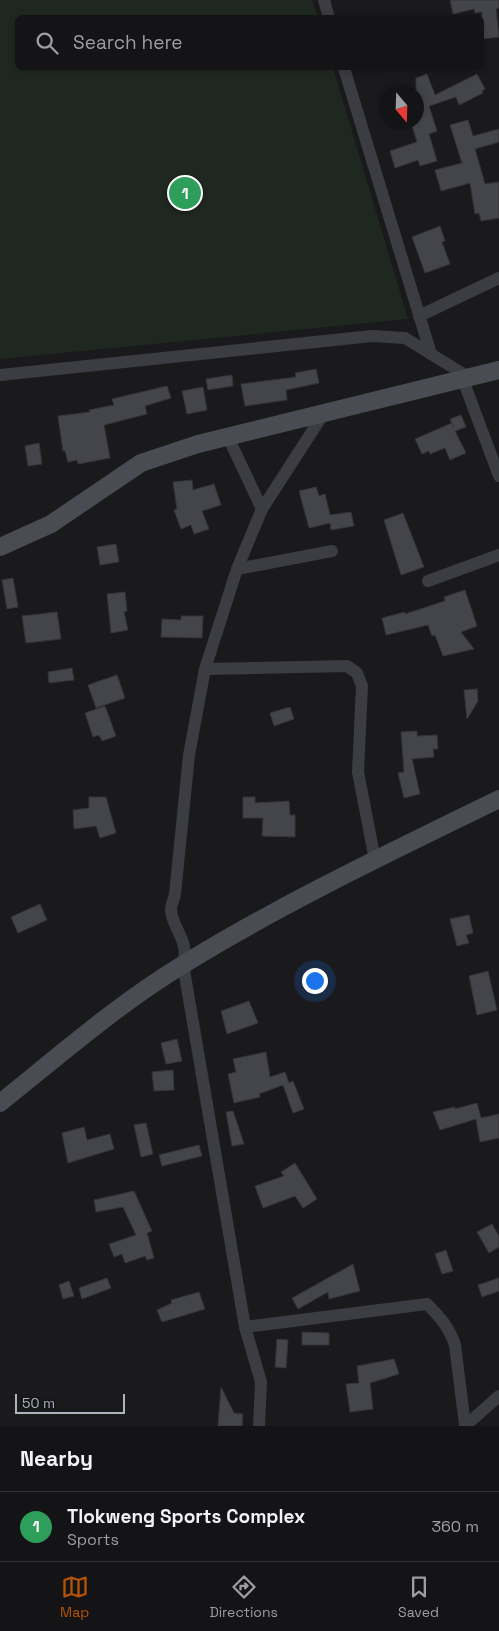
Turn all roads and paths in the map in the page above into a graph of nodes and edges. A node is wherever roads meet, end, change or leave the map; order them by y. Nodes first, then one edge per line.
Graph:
1 (324, 0) edge
2 (328, 15) edge
3 (345, 70) edge
4 (499, 278) edge
5 (420, 316) junction
6 (431, 354) junction
7 (499, 370) edge
8 (0, 375) edge
9 (466, 379) junction
10 (324, 413) junction
11 (228, 436) junction
12 (499, 476) edge
13 (262, 509) junction
14 (0, 547) edge
15 (332, 551) dead end
16 (499, 555) edge
17 (237, 569) junction
18 (428, 581) dead end
19 (206, 669) junction
20 (499, 799) edge
21 (375, 860) junction
22 (184, 964) junction
23 (0, 1103) edge
24 (245, 1327) junction
25 (499, 1396) edge
26 (259, 1426) edge
27 (465, 1426) edge

1 - 2 street
3 - 5 street
4 - 5 street
5 - 6 street
6 - 8 street
6 - 9 street
7 - 9 street
9 - 10 street
9 - 12 street
10 - 11 street
10 - 13 street
11 - 13 street
11 - 14 street
13 - 17 street
15 - 17 street
16 - 18 street
17 - 19 street
19 - 21 street
19 - 22 street
20 - 21 street
21 - 22 street
22 - 23 street
22 - 24 street
24 - 26 street
24 - 27 street
25 - 27 street

